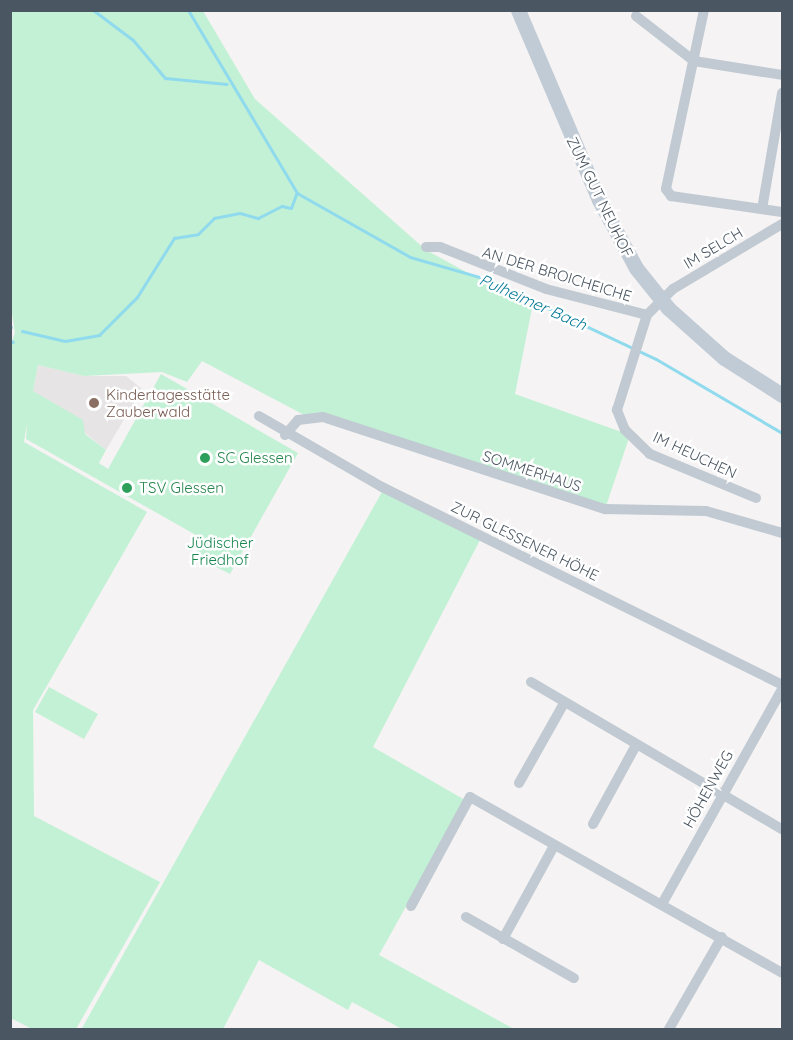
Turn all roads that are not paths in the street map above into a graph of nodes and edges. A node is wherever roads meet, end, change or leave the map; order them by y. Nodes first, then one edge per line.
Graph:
1 (518, 10) edge
2 (704, 10) edge
3 (636, 16) dead end
4 (694, 61) junction
5 (783, 75) edge
6 (783, 93) edge
7 (762, 209) junction
8 (783, 212) edge
9 (783, 224) edge
10 (426, 247) dead end
11 (661, 301) junction
12 (647, 315) junction
13 (783, 395) edge
14 (259, 416) dead end
15 (285, 435) junction
16 (756, 498) dead end
17 (783, 533) edge
18 (531, 682) dead end
19 (783, 687) edge
20 (564, 703) junction
21 (636, 745) junction
22 (519, 783) dead end
23 (722, 794) junction
24 (593, 824) dead end
25 (783, 829) edge
26 (554, 846) junction
27 (662, 904) junction
28 (411, 906) dead end
29 (466, 917) dead end
30 (722, 937) junction
31 (503, 939) junction
32 (783, 973) edge
33 (574, 978) dead end
34 (669, 1029) edge

1 - 11 main road, ZUM GUT NEUHOF
2 - 4 street
3 - 4 street
4 - 5 street
4 - 7 street
6 - 7 street
7 - 8 street
9 - 11 street, IM SELCH
10 - 12 street, AN DER BROICHEICHE
11 - 12 street
11 - 13 main road, ZUM GUT NEUHOF
12 - 16 street, IM HEUCHEN
14 - 15 street, ZUR GLESSENER HÖHE
15 - 17 street, SOMMERHAUS
15 - 19 street, ZUR GLESSENER HÖHE
18 - 20 street
19 - 23 street, HÖHENWEG
20 - 21 street
20 - 22 street
21 - 23 street
21 - 24 street
23 - 25 street
23 - 27 street, HÖHENWEG
26 - 27 street
26 - 28 street
26 - 31 street
27 - 30 street
29 - 31 street
30 - 32 street
30 - 34 street
31 - 33 street

